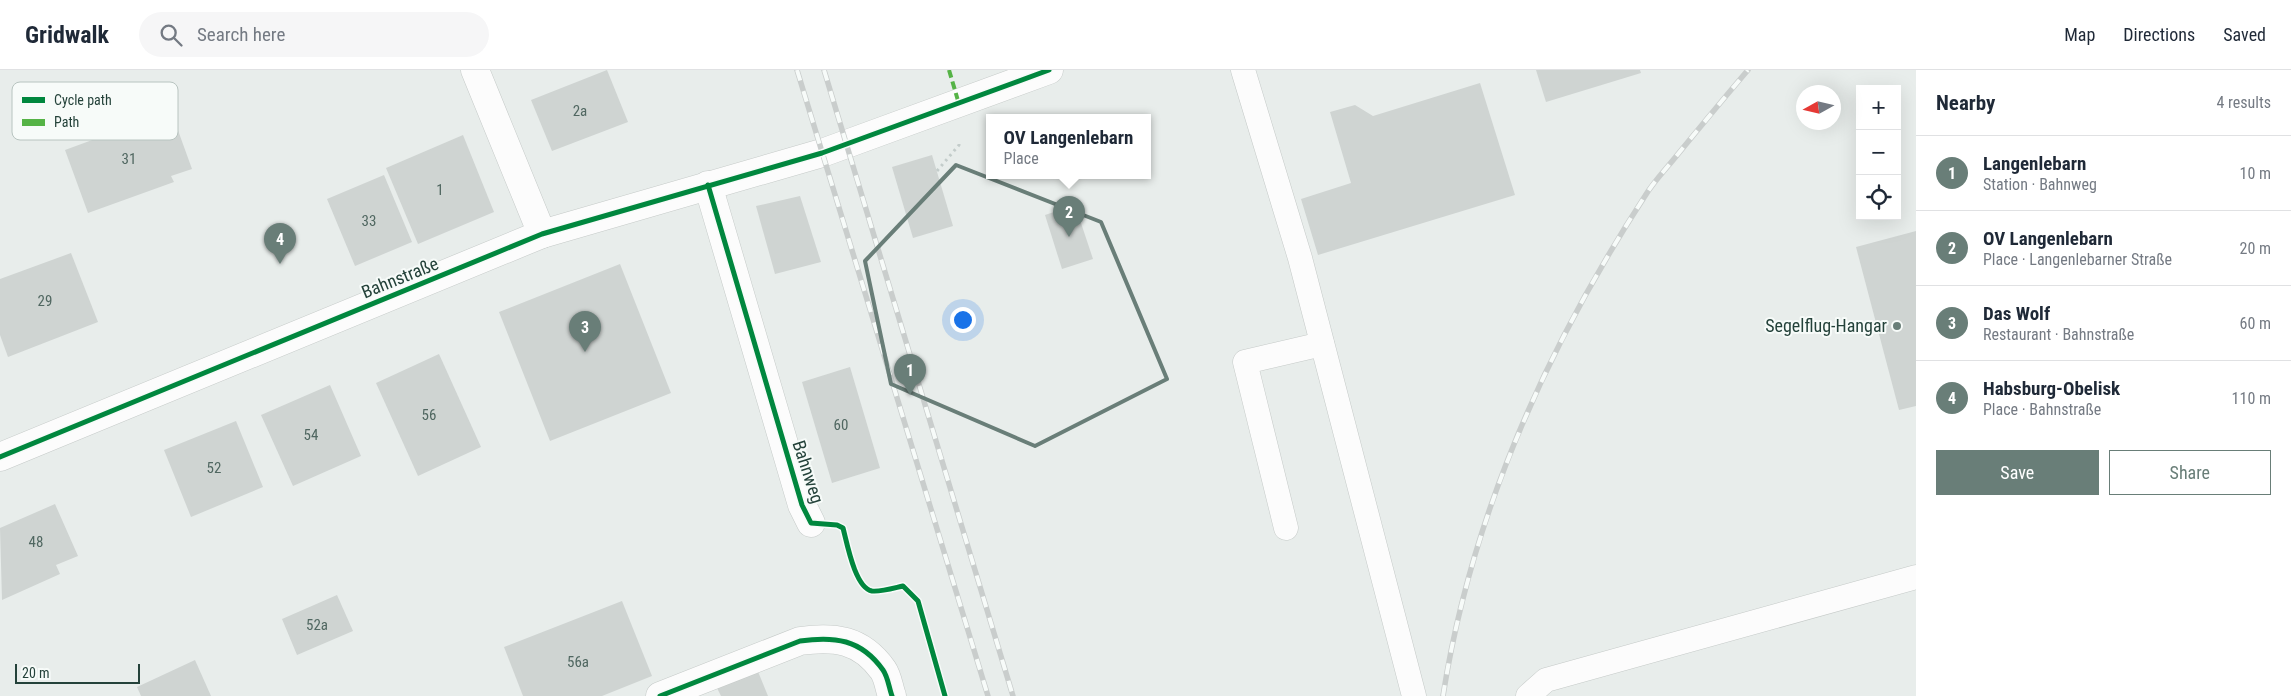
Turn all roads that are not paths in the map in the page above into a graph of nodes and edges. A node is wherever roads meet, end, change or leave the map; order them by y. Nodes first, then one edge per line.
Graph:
1 (475, 70) edge
2 (1049, 70) edge
3 (1242, 70) edge
4 (708, 185) junction
5 (542, 234) junction
6 (1322, 344) junction
7 (0, 457) edge
8 (811, 523) dead end
9 (1286, 528) dead end
10 (1916, 577) edge
11 (660, 696) edge
12 (892, 696) edge
13 (1414, 696) edge
14 (1528, 696) edge

1 - 5 street
2 - 4 street, Bahnstraße
3 - 6 lane
4 - 5 street, Bahnstraße
4 - 8 street, Bahnweg
5 - 7 street, Bahnstraße
6 - 9 lane
6 - 13 lane
10 - 14 lane
11 - 12 street

